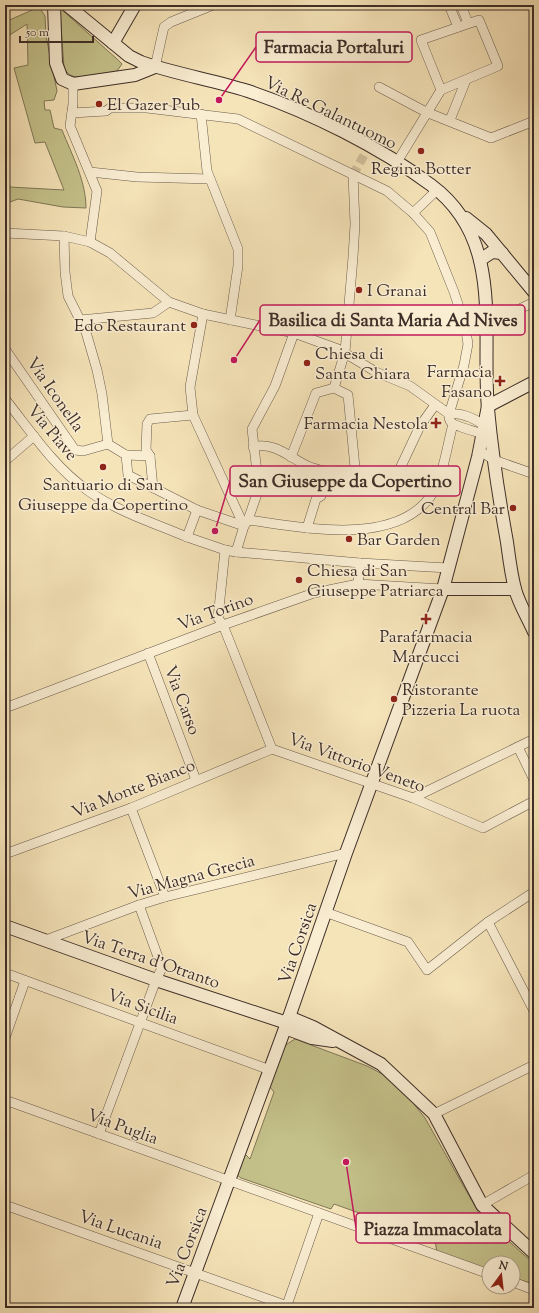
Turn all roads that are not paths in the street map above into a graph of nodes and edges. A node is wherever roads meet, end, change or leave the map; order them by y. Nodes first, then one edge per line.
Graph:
1 (54, 5) edge
2 (66, 5) edge
3 (135, 5) edge
4 (213, 5) edge
5 (449, 5) edge
6 (461, 5) edge
7 (468, 23) junction
8 (458, 27) junction
9 (114, 44) junction
10 (135, 59) junction
11 (155, 67) junction
12 (135, 75) junction
13 (466, 80) junction
14 (72, 84) junction
15 (379, 87) dead end
16 (441, 90) junction
17 (426, 112) junction
18 (72, 113) junction
19 (201, 114) junction
20 (450, 120) junction
21 (534, 121) edge
22 (397, 162) junction
23 (90, 172) junction
24 (353, 175) junction
25 (210, 179) junction
26 (437, 190) junction
27 (413, 213) junction
28 (463, 216) junction
29 (5, 234) edge
30 (64, 236) junction
31 (90, 242) junction
32 (502, 253) junction
33 (480, 260) junction
34 (534, 292) edge
35 (169, 302) junction
36 (534, 302) edge
37 (203, 314) junction
38 (80, 320) junction
39 (230, 320) junction
40 (488, 324) junction
41 (294, 333) junction
42 (5, 349) edge
43 (345, 352) junction
44 (534, 382) edge
45 (334, 388) junction
46 (5, 399) edge
47 (435, 405) junction
48 (488, 406) junction
49 (449, 414) junction
50 (192, 416) junction
51 (453, 424) junction
52 (486, 431) junction
53 (34, 436) junction
54 (252, 442) junction
55 (108, 444) junction
56 (480, 451) junction
57 (126, 455) junction
58 (150, 456) junction
59 (291, 457) junction
60 (5, 461) edge
61 (476, 464) junction
62 (494, 464) junction
63 (329, 472) junction
64 (534, 474) edge
65 (396, 477) dead end
66 (153, 488) junction
67 (197, 510) junction
68 (246, 523) junction
69 (307, 528) junction
70 (187, 537) junction
71 (226, 550) junction
72 (236, 552) junction
73 (360, 563) junction
74 (448, 568) junction
75 (358, 584) junction
76 (443, 589) junction
77 (515, 589) junction
78 (223, 625) junction
79 (534, 632) edge
80 (148, 653) junction
81 (5, 708) edge
82 (534, 739) edge
83 (518, 747) junction
84 (272, 749) junction
85 (196, 780) junction
86 (534, 780) edge
87 (372, 786) junction
88 (413, 798) junction
89 (534, 801) edge
90 (131, 808) junction
91 (346, 853) junction
92 (5, 854) edge
93 (534, 892) edge
94 (165, 898) junction
95 (139, 905) junction
96 (326, 912) junction
97 (488, 922) junction
98 (5, 926) edge
99 (46, 940) junction
100 (5, 973) edge
101 (25, 980) junction
102 (156, 980) junction
103 (534, 1011) edge
104 (141, 1022) junction
105 (287, 1022) junction
106 (5, 1038) edge
107 (534, 1064) edge
108 (270, 1070) junction
109 (5, 1100) edge
110 (434, 1114) junction
111 (100, 1134) junction
112 (534, 1176) edge
113 (229, 1181) junction
114 (5, 1205) edge
115 (482, 1206) junction
116 (319, 1213) junction
117 (534, 1253) edge
118 (481, 1271) edge
119 (195, 1272) junction
120 (521, 1285) edge
121 (534, 1290) edge
122 (289, 1307) edge
123 (182, 1308) edge

1 - 14 street
2 - 9 street, Via Re Galantuomo
3 - 9 street
4 - 11 street
5 - 8 street
6 - 7 street
7 - 8 street
7 - 13 street
8 - 16 street
9 - 10 street, Via Re Galantuomo
10 - 11 street, Via Re Galantuomo
10 - 12 street
11 - 12 street
11 - 22 street, Via Re Galantuomo
12 - 14 street
13 - 16 street
13 - 20 street
14 - 18 street
15 - 17 street
16 - 17 street
17 - 20 street
17 - 22 street
18 - 19 street
18 - 23 street
19 - 24 street
19 - 25 street
20 - 21 street
22 - 26 street, Via Re Galantuomo
23 - 25 street
23 - 31 street
24 - 27 street
24 - 43 street
25 - 39 street
26 - 27 street
26 - 28 street, Via Re Galantuomo
27 - 49 street
28 - 32 street
28 - 33 street, Via Re Galantuomo
29 - 30 street
30 - 31 street
30 - 38 street
31 - 35 street
32 - 33 street
32 - 34 street
33 - 40 street, Via Re Galantuomo
35 - 37 street
35 - 38 street
36 - 40 street
37 - 39 street
37 - 50 street
38 - 55 street
39 - 41 street
40 - 48 street, Via Re Galantuomo
41 - 43 street
41 - 54 street
42 - 55 street, Via Iconella
43 - 45 street
43 - 47 street
44 - 48 street
45 - 59 street
45 - 63 street
46 - 53 street, Via Piave
47 - 49 street
47 - 65 street
48 - 52 street, Via Re Galantuomo
49 - 51 street
49 - 52 street
50 - 58 street
50 - 68 street
51 - 52 street
51 - 69 street
52 - 56 street, Via Re Galantuomo
52 - 62 street
53 - 60 street
53 - 70 street, Via Piave
54 - 59 street
54 - 68 street
55 - 57 street
56 - 61 street, Via Re Galantuomo
56 - 62 street
57 - 58 street
57 - 66 street
58 - 66 street
59 - 63 street
61 - 62 street
61 - 74 street, Via Corsica
62 - 64 street
62 - 77 street
63 - 69 street
66 - 67 street
67 - 68 street
67 - 70 street
68 - 69 street
68 - 72 street
70 - 71 street, Via Piave
71 - 72 street, Via Piave
71 - 78 street, Via Vittorio Veneto
72 - 73 street, Via Piave
73 - 74 street, Via Piave
73 - 75 street
74 - 76 street, Via Corsica
75 - 76 street, Via Torino
75 - 78 street, Via Torino
76 - 77 street
76 - 87 street, Via Corsica
77 - 79 street
78 - 80 street, Via Torino
78 - 84 street, Via Vittorio Veneto
80 - 81 street, Via Torino
80 - 85 street, Via Carso
82 - 83 street
83 - 86 street
83 - 88 street
84 - 85 street, Via Monte Bianco
84 - 87 street, Via Vittorio Veneto
85 - 90 street, Via Monte Bianco
87 - 88 street, Via Vittorio Veneto
87 - 91 street, Via Corsica
88 - 89 street, Via Vittorio Veneto
90 - 92 street, Via Monte Bianco
90 - 94 street
91 - 94 street, Via Magna Grecia
91 - 96 street, Via Corsica
93 - 97 street
94 - 95 street, Via Magna Grecia
95 - 99 street, Via Magna Grecia
95 - 102 street
96 - 97 street
96 - 105 street, Via Corsica
97 - 103 street
98 - 99 street, Via Terra d'Otranto
99 - 102 street, Via Terra d'Otranto
100 - 101 street, Via Sicilia
101 - 104 street, Via Sicilia
101 - 106 street
102 - 104 street
102 - 105 street, Via Terra d'Otranto
104 - 108 street, Via Sicilia
104 - 111 street
105 - 108 street, Via Corsica
105 - 110 street, Via Terra d'Otranto
107 - 110 street
108 - 113 street, Via Corsica
109 - 111 street, Via Puglia
110 - 115 street
111 - 113 street, Via Puglia
112 - 115 street
113 - 116 street, Via Puglia
113 - 119 street, Via Corsica
114 - 119 street, Via Lucania
115 - 117 street
116 - 118 street, Via Puglia
116 - 122 street
119 - 122 street, Via Lucania
119 - 123 street, Via Corsica
120 - 121 street

